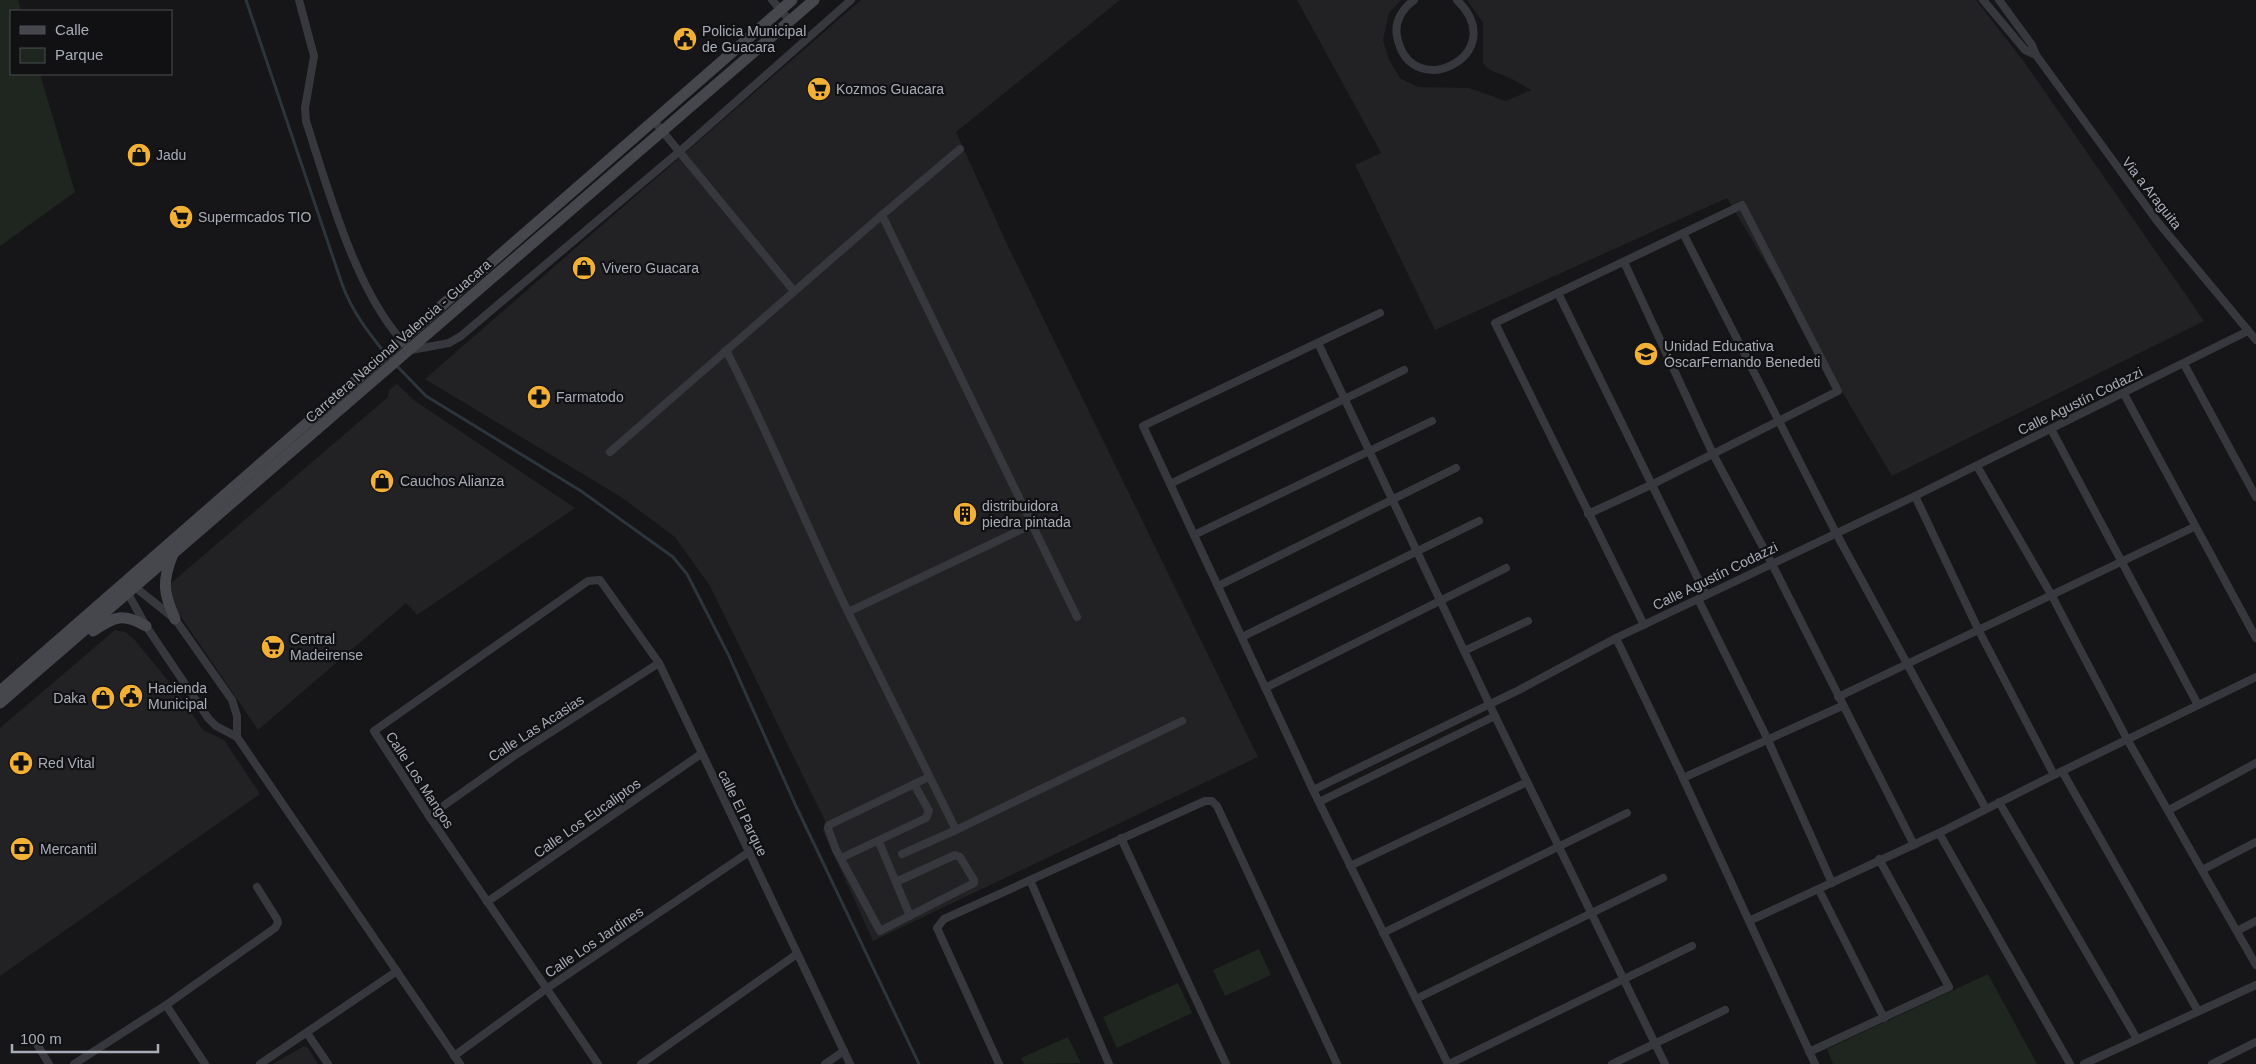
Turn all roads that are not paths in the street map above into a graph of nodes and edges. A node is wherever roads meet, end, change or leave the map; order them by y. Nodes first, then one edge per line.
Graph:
1 (299, 0) edge
2 (772, 0) edge
3 (791, 0) edge
4 (814, 0) edge
5 (851, 0) edge
6 (1414, 0) edge
7 (1457, 0) edge
8 (1983, 0) edge
9 (1999, 0) edge
10 (781, 10) junction
11 (800, 12) junction
12 (790, 21) junction
13 (2036, 55) junction
14 (654, 121) junction
15 (662, 131) junction
16 (960, 149) dead end
17 (678, 152) junction
18 (882, 215) junction
19 (1683, 233) junction
20 (1624, 262) junction
21 (794, 291) junction
22 (1558, 293) junction
23 (1380, 313) dead end
24 (2248, 331) junction
25 (2256, 340) edge
26 (1318, 343) junction
27 (396, 345) junction
28 (411, 350) junction
29 (726, 350) junction
30 (2184, 364) junction
31 (1404, 370) dead end
32 (2124, 394) junction
33 (1344, 399) junction
34 (1432, 421) dead end
35 (1779, 422) junction
36 (2051, 429) junction
37 (1369, 451) junction
38 (610, 452) dead end
39 (1713, 454) junction
40 (1977, 466) junction
41 (1456, 468) dead end
42 (1170, 484) junction
43 (1653, 484) junction
44 (1915, 496) junction
45 (2256, 497) edge
46 (1392, 500) junction
47 (1588, 514) junction
48 (1479, 521) dead end
49 (1033, 524) junction
50 (2194, 527) junction
51 (1836, 532) junction
52 (1194, 535) junction
53 (174, 552) junction
54 (1417, 552) junction
55 (1771, 562) junction
56 (2120, 562) junction
57 (1506, 568) dead end
58 (600, 580) joint
59 (128, 586) junction
60 (1218, 586) junction
61 (2052, 596) junction
62 (1702, 597) junction
63 (1440, 600) junction
64 (848, 612) junction
65 (1077, 617) dead end
66 (175, 619) junction
67 (1528, 621) dead end
68 (1644, 625) junction
69 (146, 626) junction
70 (1978, 629) junction
71 (1242, 637) junction
72 (1616, 638) junction
73 (2256, 638) edge
74 (1464, 651) junction
75 (48, 661) junction
76 (659, 663) junction
77 (1908, 663) junction
78 (2256, 677) edge
79 (1265, 688) junction
80 (0, 691) edge
81 (1838, 697) junction
82 (0, 703) edge
83 (1490, 704) junction
84 (2198, 705) junction
85 (1842, 706) junction
86 (1495, 716) junction
87 (1182, 722) dead end
88 (237, 737) junction
89 (1767, 738) junction
90 (2127, 739) junction
91 (701, 754) junction
92 (2256, 763) edge
93 (2062, 771) junction
94 (2054, 775) junction
95 (929, 778) junction
96 (1683, 778) junction
97 (1527, 782) junction
98 (914, 784) junction
99 (1313, 790) junction
100 (1319, 802) junction
101 (1999, 802) junction
102 (1986, 809) junction
103 (2168, 810) junction
104 (1627, 813) dead end
105 (429, 816) junction
106 (956, 830) junction
107 (1940, 833) junction
108 (1121, 838) junction
109 (879, 842) junction
110 (2256, 842) edge
111 (1914, 845) junction
112 (1559, 846) junction
113 (749, 852) junction
114 (902, 854) dead end
115 (842, 858) junction
116 (1879, 860) junction
117 (1350, 866) junction
118 (2202, 870) junction
119 (1662, 878) dead end
120 (1030, 880) junction
121 (896, 882) junction
122 (1832, 883) junction
123 (257, 887) dead end
124 (1819, 890) junction
125 (487, 902) junction
126 (1591, 913) junction
127 (910, 916) junction
128 (1749, 921) junction
129 (2256, 921) edge
130 (2237, 931) junction
131 (1383, 933) junction
132 (1692, 946) dead end
133 (797, 954) junction
134 (2256, 965) edge
135 (397, 970) junction
136 (1624, 980) junction
137 (2256, 985) edge
138 (546, 990) junction
139 (1416, 999) junction
140 (166, 1005) junction
141 (1725, 1010) dead end
142 (2198, 1011) junction
143 (1884, 1018) junction
144 (307, 1033) junction
145 (32, 1036) dead end
146 (2137, 1040) junction
147 (2256, 1042) edge
148 (1655, 1044) junction
149 (844, 1052) junction
150 (1809, 1052) junction
151 (454, 1056) junction
152 (49, 1064) edge
153 (74, 1064) edge
154 (205, 1064) edge
155 (260, 1064) edge
156 (328, 1064) edge
157 (460, 1064) edge
158 (598, 1064) edge
159 (641, 1064) edge
160 (825, 1064) edge
161 (850, 1064) edge
162 (999, 1064) edge
163 (1109, 1064) edge
164 (1226, 1064) edge
165 (1337, 1064) edge
166 (1448, 1064) edge
167 (1612, 1064) edge
168 (1665, 1064) edge
169 (1815, 1064) edge
170 (2070, 1064) edge
171 (2084, 1064) edge
172 (2212, 1064) edge

1 - 27 street
2 - 10 street
3 - 10 main road, Carretera Nacional Valencia - Guacara
3 - 11 street
4 - 11 main road, Carretera Nacional Valencia - Guacara
5 - 17 street
6 - 7 street
8 - 13 street, Via a Araguita
9 - 13 street, Via a Araguita
10 - 12 street
10 - 14 main road, Carretera Nacional Valencia - Guacara
11 - 12 main road, Carretera Nacional Valencia - Guacara
12 - 15 main road, Carretera Nacional Valencia - Guacara
13 - 24 street, Via a Araguita
14 - 15 street
14 - 27 main road, Carretera Nacional Valencia - Guacara
15 - 17 street
15 - 28 main road, Carretera Nacional Valencia - Guacara
16 - 18 street
17 - 21 street
17 - 28 street
18 - 21 street
18 - 49 street
19 - 20 street
19 - 35 street
19 - 35 street
20 - 22 street
20 - 39 street
21 - 29 street
22 - 43 street
22 - 47 street
23 - 26 street
24 - 25 street, Via a Araguita
24 - 30 street, Calle Agustín Codazzi
26 - 33 street
26 - 42 street
27 - 28 street
27 - 59 main road, Carretera Nacional Valencia - Guacara
28 - 53 main road, Carretera Nacional Valencia - Guacara
29 - 38 street
29 - 64 street
30 - 32 street, Calle Agustín Codazzi
30 - 45 street
31 - 33 street
32 - 36 street, Calle Agustín Codazzi
32 - 50 street
33 - 37 street
33 - 42 street
34 - 37 street
35 - 39 street
35 - 51 street
36 - 40 street, Calle Agustín Codazzi
36 - 56 street
37 - 46 street
37 - 52 street
39 - 43 street
39 - 55 street
40 - 44 street, Calle Agustín Codazzi
40 - 61 street
41 - 46 street
42 - 52 street
43 - 47 street
43 - 62 street
44 - 51 street, Calle Agustín Codazzi
44 - 70 street
46 - 54 street
46 - 60 street
47 - 68 street
48 - 54 street
49 - 64 street
49 - 65 street
50 - 56 street
50 - 73 street
51 - 55 street, Calle Agustín Codazzi
51 - 77 street
52 - 60 street
53 - 59 main road, Carretera Nacional Valencia - Guacara
53 - 66 main road
54 - 63 street
54 - 71 street
55 - 62 street, Calle Agustín Codazzi
55 - 81 street
56 - 61 street
56 - 84 street
57 - 63 street
58 - 76 street, calle El Parque
58 - 105 street, Calle Los Mangos
59 - 66 street
59 - 69 street
59 - 75 main road, Carretera Nacional Valencia - Guacara
59 - 80 main road, Carretera Nacional Valencia - Guacara
60 - 71 street
61 - 70 street
61 - 90 street
62 - 68 street, Calle Agustín Codazzi
62 - 89 street
63 - 74 street
63 - 79 street
64 - 95 street
66 - 88 street
67 - 74 street
68 - 72 street, Calle Agustín Codazzi
69 - 75 main road
69 - 88 street
70 - 77 street
70 - 94 street
71 - 79 street
72 - 83 street, Calle Agustín Codazzi
72 - 96 street
74 - 83 street
75 - 82 main road, Carretera Nacional Valencia - Guacara
76 - 91 street, calle El Parque
76 - 105 street, Calle Las Acasias
77 - 81 street
77 - 102 street
78 - 84 street
79 - 99 street
81 - 85 street
83 - 86 street
83 - 99 street, Calle Agustín Codazzi
84 - 90 street
85 - 89 street
85 - 111 street
86 - 97 street
86 - 100 street
87 - 106 street
88 - 135 street
89 - 96 street
89 - 122 street
90 - 93 street
90 - 103 street
91 - 113 street, calle El Parque
91 - 125 street, Calle Los Eucaliptos
92 - 103 street
93 - 94 street
93 - 142 street
94 - 101 street
95 - 98 street
95 - 106 street
96 - 128 street
97 - 112 street
97 - 117 street
98 - 109 street
98 - 115 street
99 - 100 street
100 - 117 street
101 - 102 street
101 - 146 street
102 - 107 street
103 - 118 street
104 - 112 street
105 - 125 street, Calle Los Mangos
106 - 114 street
107 - 111 street
107 - 170 street
108 - 120 street
108 - 164 street
108 - 165 street
109 - 115 street
109 - 121 street
110 - 118 street
111 - 116 street
112 - 126 street
112 - 131 street
113 - 133 street, calle El Parque
113 - 138 street, Calle Los Jardines
115 - 127 street
116 - 122 street
116 - 143 street
117 - 131 street
118 - 130 street
119 - 126 street
120 - 162 street
120 - 163 street
121 - 127 street
121 - 127 street
122 - 124 street
123 - 140 street
124 - 128 street
124 - 143 street
125 - 138 street, Calle Los Mangos
126 - 136 street
126 - 139 street
128 - 150 street
129 - 130 street
130 - 134 street
131 - 139 street
132 - 136 street
133 - 149 street, calle El Parque
133 - 159 street
135 - 144 street
135 - 151 street
136 - 148 street
136 - 166 street
137 - 142 street
138 - 151 street, Calle Los Jardines
138 - 158 street
139 - 166 street
140 - 153 street
140 - 154 street
141 - 148 street
142 - 146 street
143 - 150 street
144 - 155 street
144 - 156 street
145 - 152 street
146 - 171 street
147 - 172 street
148 - 167 street
148 - 168 street
149 - 160 street
149 - 161 street, calle El Parque
150 - 169 street
151 - 157 street

